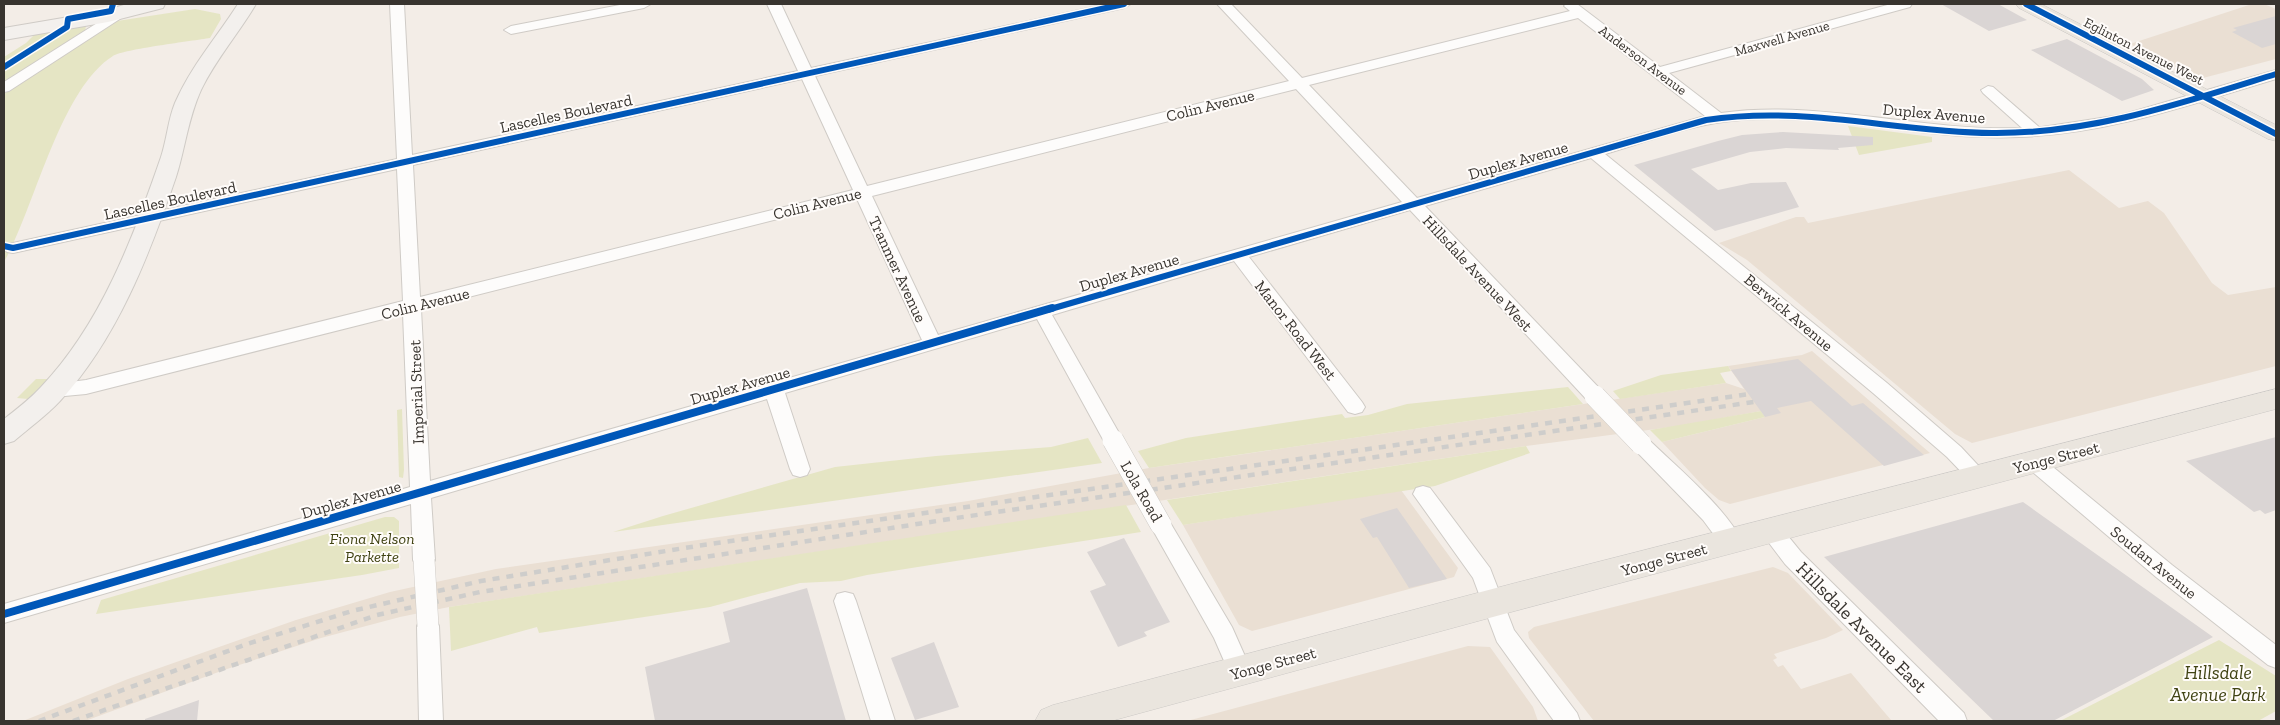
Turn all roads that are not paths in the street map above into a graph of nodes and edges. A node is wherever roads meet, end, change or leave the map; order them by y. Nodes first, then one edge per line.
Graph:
1 (156, 4) edge
2 (246, 4) edge
3 (397, 4) edge
4 (644, 4) edge
5 (774, 4) edge
6 (1124, 4) edge
7 (1224, 4) edge
8 (1905, 4) edge
9 (2026, 4) edge
10 (1574, 8) edge
11 (124, 10) junction
12 (4, 28) edge
13 (511, 30) dead end
14 (4, 34) edge
15 (1658, 72) junction
16 (808, 74) junction
17 (2276, 74) edge
18 (1300, 82) junction
19 (4, 88) edge
20 (1988, 90) dead end
21 (2203, 96) junction
22 (1718, 118) junction
23 (2036, 132) junction
24 (2276, 134) edge
25 (1595, 153) junction
26 (404, 163) junction
27 (861, 192) junction
28 (1413, 204) junction
29 (150, 219) junction
30 (13, 248) dead end
31 (1238, 254) junction
32 (412, 306) junction
33 (1042, 312) junction
34 (933, 344) junction
35 (54, 390) junction
36 (774, 390) junction
37 (2276, 400) edge
38 (1355, 407) dead end
39 (4, 434) edge
40 (2034, 463) junction
41 (800, 469) dead end
42 (1978, 476) junction
43 (420, 494) junction
44 (1423, 494) dead end
45 (1161, 525) joint
46 (1771, 531) junction
47 (1731, 541) junction
48 (845, 601) dead end
49 (1492, 603) junction
50 (4, 614) edge
51 (2276, 658) edge
52 (1240, 672) junction
53 (431, 721) edge
54 (884, 721) edge
55 (1053, 721) edge
56 (1568, 721) edge
57 (1955, 721) edge

1 - 11 street
2 - 29 street
3 - 26 street, Imperial Street
4 - 13 street
5 - 16 street, Tranmer Avenue
6 - 16 street, Lascelles Boulevard
7 - 18 street, Hillsdale Avenue West
8 - 15 street, Maxwell Avenue
9 - 21 main road, Eglinton Avenue West
10 - 15 street, Anderson Avenue
10 - 18 street, Colin Avenue
11 - 12 street
11 - 14 street
11 - 19 street
15 - 22 street, Anderson Avenue
16 - 26 street, Lascelles Boulevard
16 - 27 street, Tranmer Avenue
17 - 21 street, Duplex Avenue
18 - 27 street, Colin Avenue
18 - 28 street, Hillsdale Avenue West
20 - 23 street
21 - 23 street, Duplex Avenue
21 - 24 main road, Eglinton Avenue West
22 - 23 street, Duplex Avenue
22 - 25 street, Duplex Avenue
25 - 28 street, Duplex Avenue
25 - 42 street, Berwick Avenue
26 - 29 street, Lascelles Boulevard
26 - 32 street, Imperial Street
27 - 32 street, Colin Avenue
27 - 34 street, Tranmer Avenue
28 - 31 street, Duplex Avenue
28 - 47 street, Hillsdale Avenue West, bridge
29 - 30 street, Lascelles Boulevard
29 - 35 street
31 - 33 street, Duplex Avenue
31 - 38 street, Manor Road West
32 - 35 street, Colin Avenue
32 - 43 street, Imperial Street
33 - 34 street, Duplex Avenue
33 - 45 street, Lola Road, bridge
34 - 36 street, Duplex Avenue
35 - 39 street
36 - 41 street
36 - 43 street, Duplex Avenue
37 - 40 main road, Yonge Street
40 - 42 main road, Yonge Street
40 - 51 street, Soudan Avenue
42 - 46 main road, Yonge Street
43 - 50 street, Duplex Avenue
43 - 53 street, Imperial Street, bridge
44 - 49 street
45 - 52 street, Lola Road
46 - 47 main road, Yonge Street
46 - 57 street, Hillsdale Avenue East
47 - 49 main road, Yonge Street
48 - 54 street
49 - 52 main road, Yonge Street
49 - 56 street
52 - 55 main road, Yonge Street

